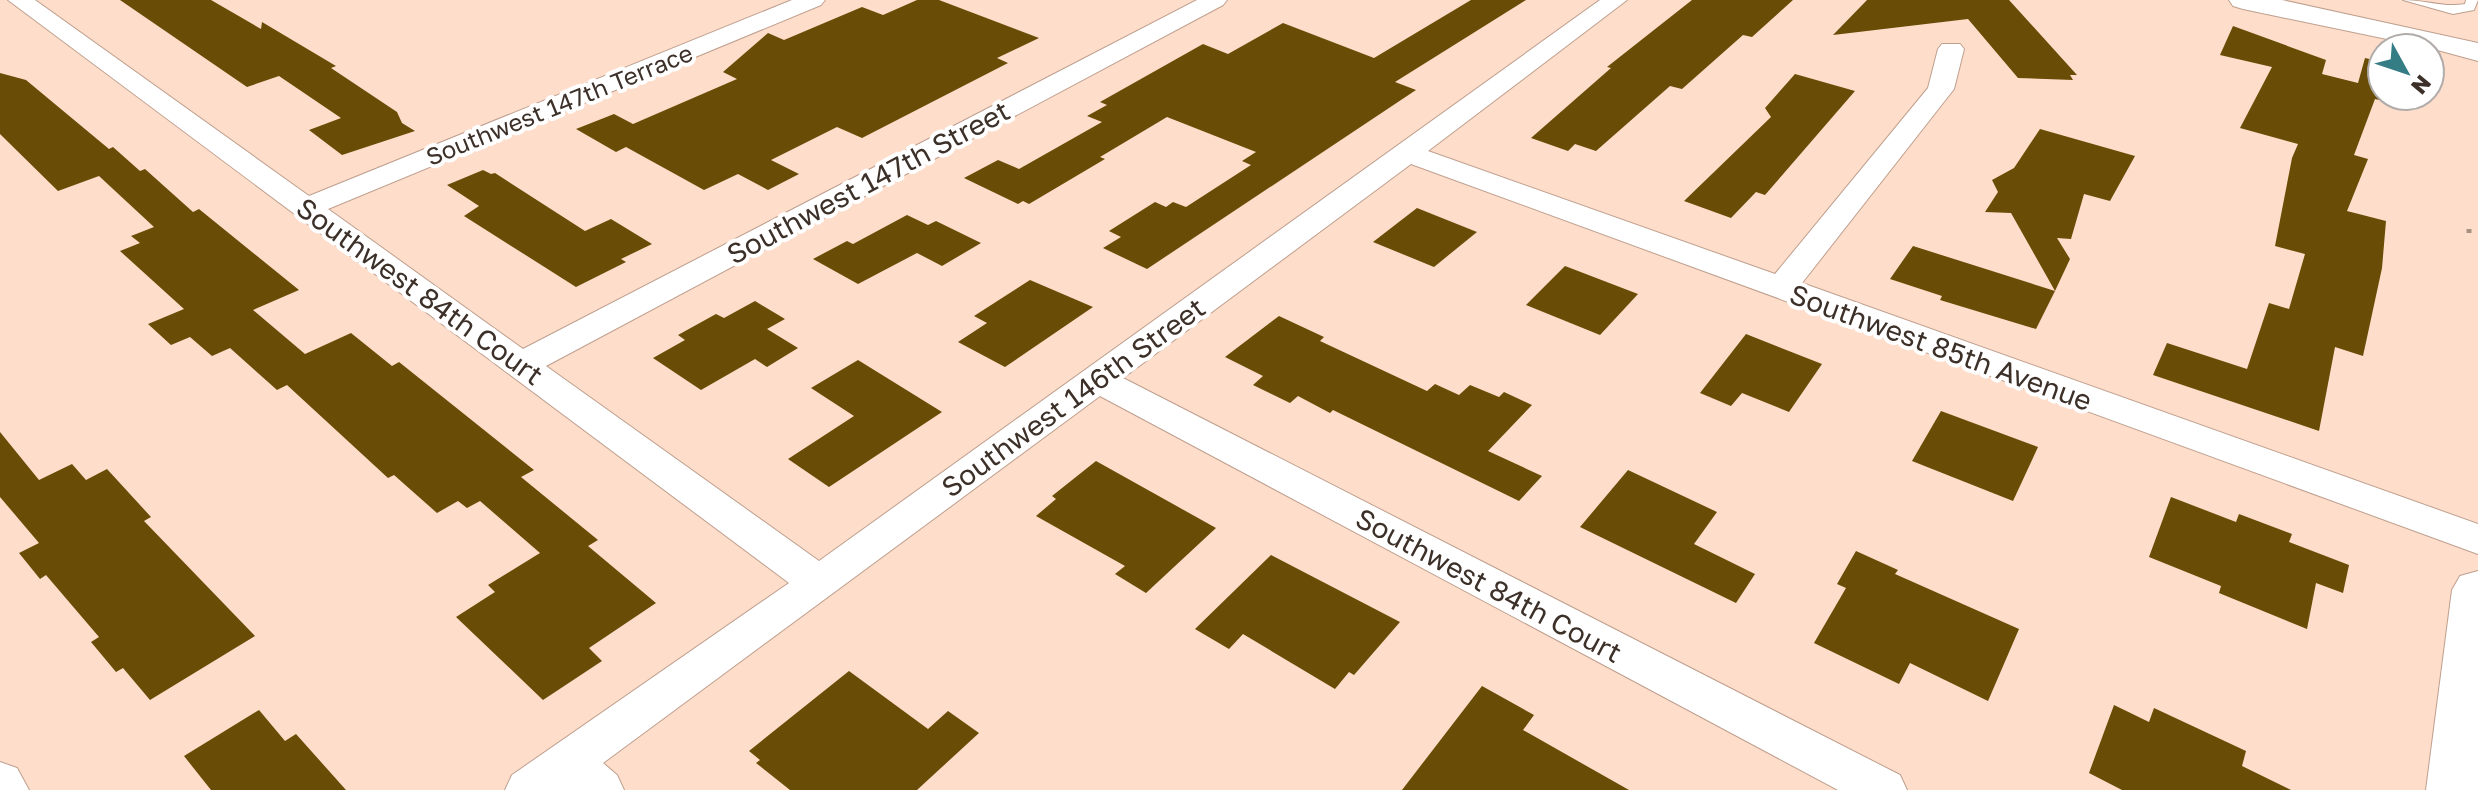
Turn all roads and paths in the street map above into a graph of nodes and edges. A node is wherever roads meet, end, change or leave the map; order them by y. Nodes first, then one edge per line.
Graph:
1 (20, 0) edge
2 (813, 0) edge
3 (1215, 0) edge
4 (1615, 0) edge
5 (2243, 0) edge
6 (2409, 0) edge
7 (2472, 0) edge
8 (1951, 49) dead end
9 (2478, 52) edge
10 (1405, 152) junction
11 (305, 208) junction
12 (1780, 289) junction
13 (522, 364) junction
14 (1096, 379) junction
15 (2478, 539) edge
16 (819, 583) junction
17 (2478, 590) edge
18 (584, 776) edge
19 (0, 783) edge
20 (5, 790) edge
21 (529, 790) edge
22 (1883, 790) edge
23 (2456, 790) edge

1 - 11 street, Southwest 84th Court
2 - 11 street, Southwest 147th Terrace
3 - 13 street, Southwest 147th Street
4 - 10 street, Southwest 146th Street
5 - 9 street
6 - 7 lane
8 - 12 street
10 - 12 street, Southwest 85th Avenue
10 - 14 street, Southwest 146th Street
11 - 13 street, Southwest 84th Court
12 - 15 street, Southwest 85th Avenue
13 - 16 street, Southwest 84th Court
14 - 16 street, Southwest 146th Street
14 - 22 street, Southwest 84th Court
16 - 18 street, Southwest 146th Street
17 - 23 street
18 - 21 street, Southwest 146th Street
19 - 20 street

